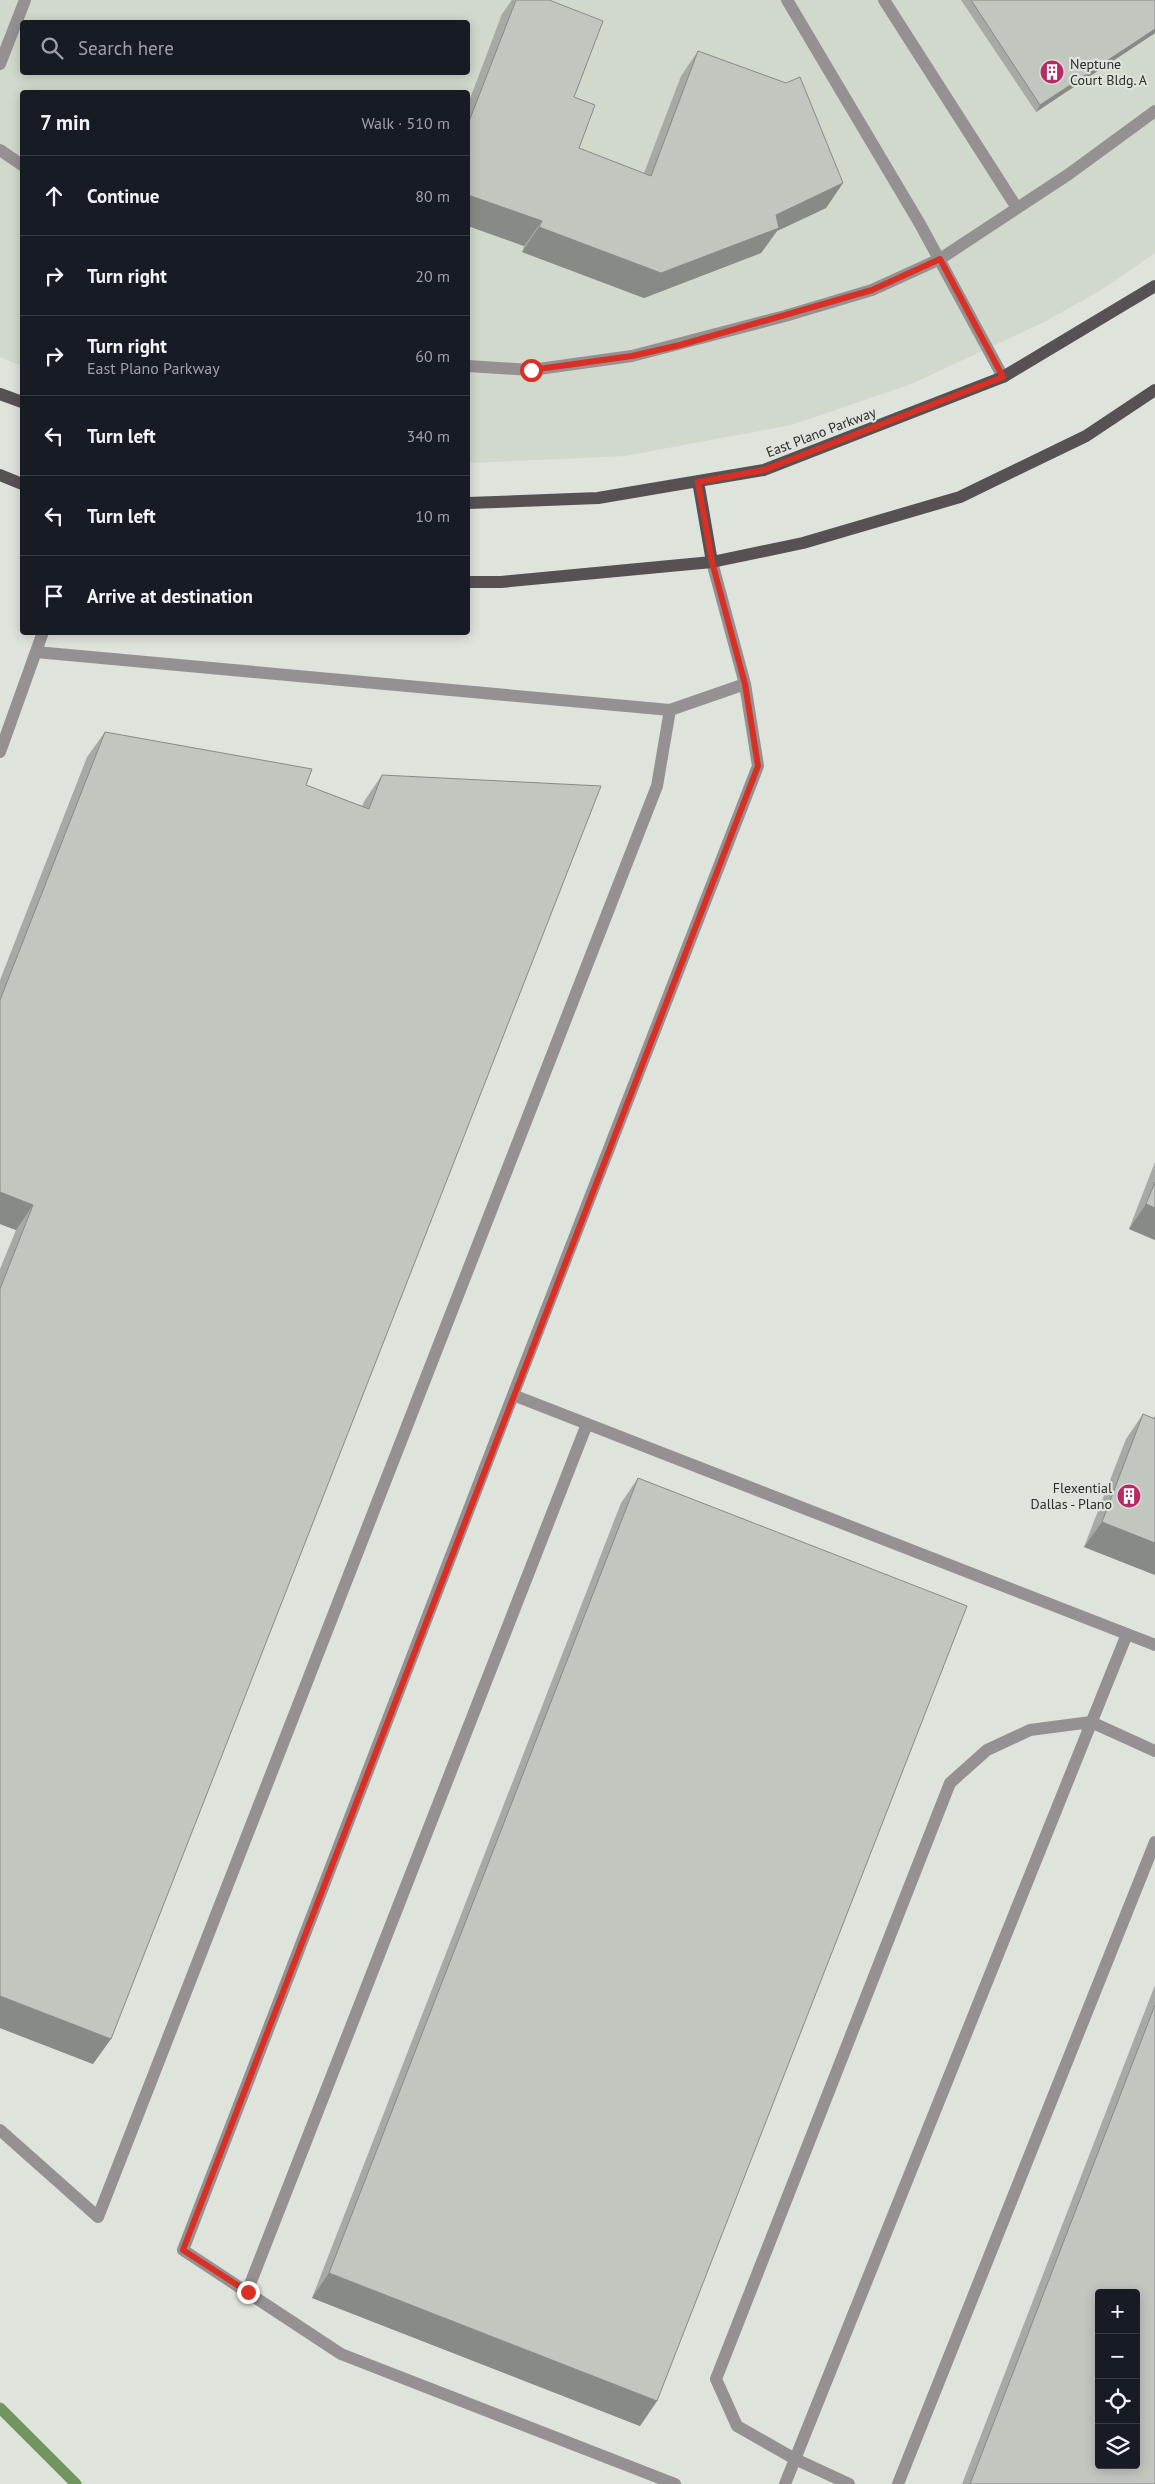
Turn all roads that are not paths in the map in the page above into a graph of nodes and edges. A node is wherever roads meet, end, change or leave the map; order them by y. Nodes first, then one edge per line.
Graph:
1 (25, 0) edge
2 (787, 0) edge
3 (884, 0) edge
4 (0, 64) edge
5 (1155, 111) edge
6 (0, 150) edge
7 (20, 164) edge
8 (1017, 208) junction
9 (940, 259) junction
10 (1155, 286) edge
11 (470, 366) edge
12 (1003, 377) junction
13 (1155, 390) edge
14 (0, 394) edge
15 (20, 401) edge
16 (0, 475) edge
17 (698, 482) junction
18 (20, 483) edge
19 (470, 503) edge
20 (712, 562) junction
21 (470, 582) edge
22 (42, 635) edge
23 (36, 652) junction
24 (745, 684) junction
25 (670, 710) junction
26 (0, 752) edge
27 (513, 1395) junction
28 (587, 1424) junction
29 (1127, 1634) junction
30 (1155, 1645) edge
31 (1091, 1722) junction
32 (1155, 1751) edge
33 (1155, 1842) edge
34 (0, 2130) edge
35 (248, 2292) junction
36 (795, 2459) junction
37 (675, 2484) edge
38 (785, 2484) edge
39 (849, 2484) edge
40 (898, 2484) edge

1 - 4 street
2 - 9 street
3 - 8 street
5 - 8 street
6 - 7 street
8 - 9 street
9 - 11 street
9 - 12 street
10 - 12 main road, East Plano Parkway
12 - 17 main road, East Plano Parkway
13 - 20 main road
14 - 15 main road
16 - 18 main road
17 - 19 main road, East Plano Parkway
17 - 20 main road
20 - 21 main road
20 - 24 street
22 - 23 street
23 - 25 street
23 - 26 street
24 - 25 street
24 - 27 street
25 - 34 street
27 - 28 street
27 - 35 street
28 - 29 street
28 - 35 street
29 - 30 street
29 - 31 street
31 - 32 street
31 - 36 street
31 - 36 street
33 - 40 street
35 - 37 street
36 - 38 street
36 - 39 street

